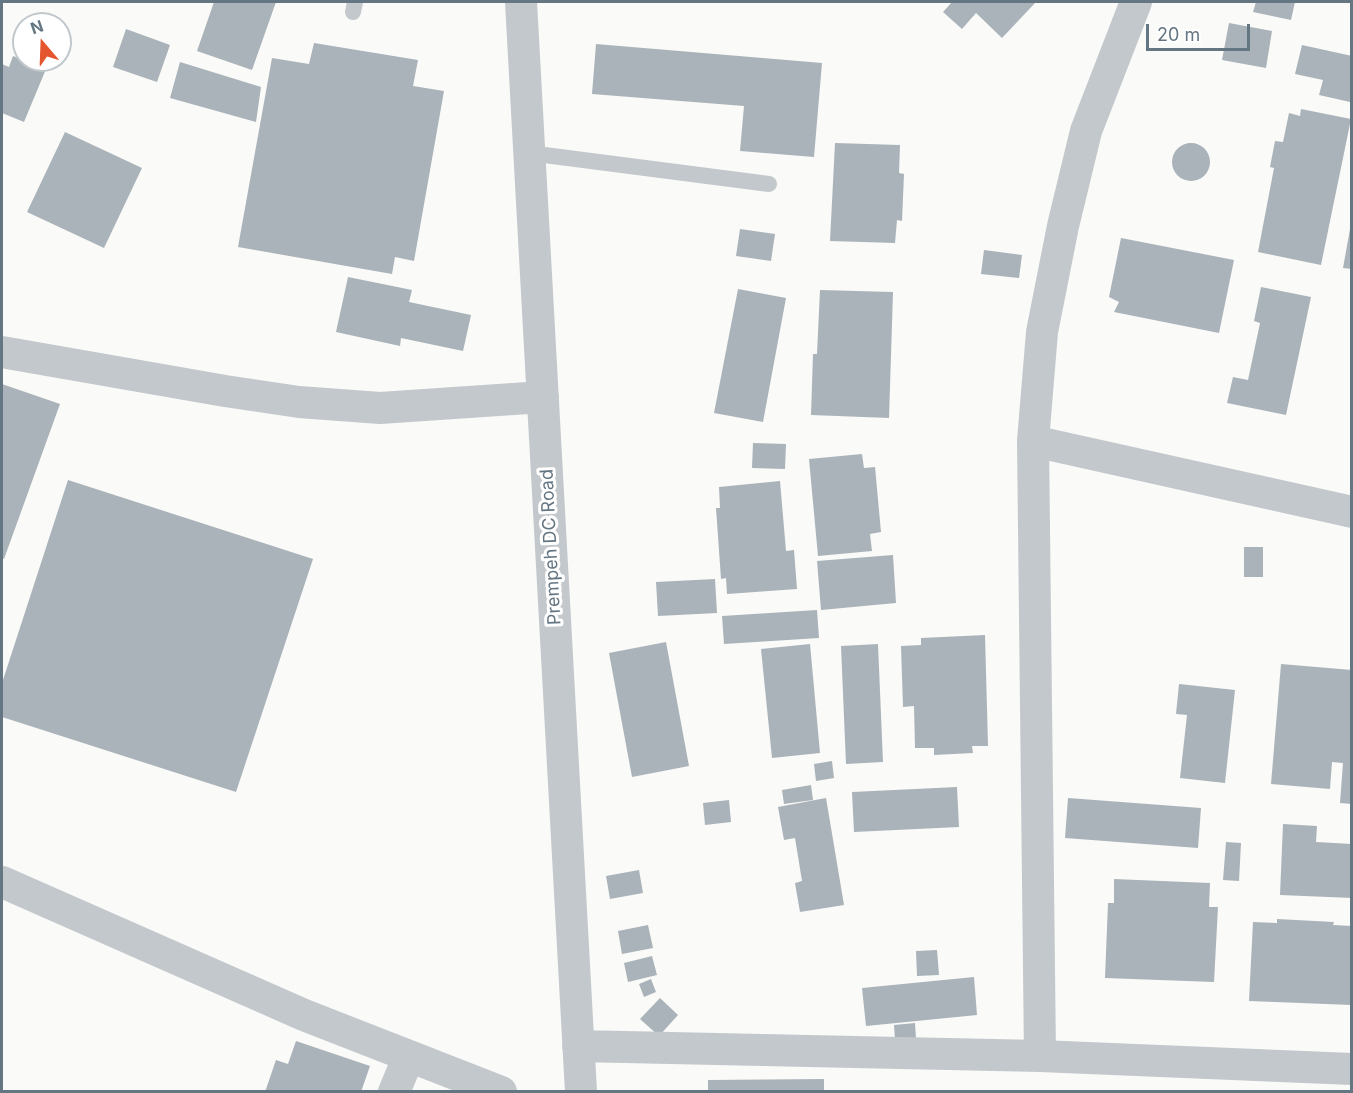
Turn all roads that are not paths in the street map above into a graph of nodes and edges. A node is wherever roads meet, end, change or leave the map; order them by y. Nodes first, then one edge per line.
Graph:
1 (521, 2) edge
2 (1136, 2) edge
3 (529, 153) junction
4 (769, 184) dead end
5 (2, 352) edge
6 (543, 397) junction
7 (1033, 441) junction
8 (1352, 512) edge
9 (2, 882) edge
10 (578, 1046) junction
11 (409, 1056) junction
12 (1040, 1056) junction
13 (1352, 1069) edge
14 (394, 1092) edge
15 (501, 1092) edge
16 (580, 1092) edge

1 - 3 street, Prempeh DC Road
2 - 7 street
3 - 4 lane
3 - 6 street, Prempeh DC Road
5 - 6 street
6 - 10 street, Prempeh DC Road
7 - 8 street
7 - 12 street
9 - 11 street
10 - 12 street
10 - 16 street, Prempeh DC Road
11 - 14 street
11 - 15 street
12 - 13 street

